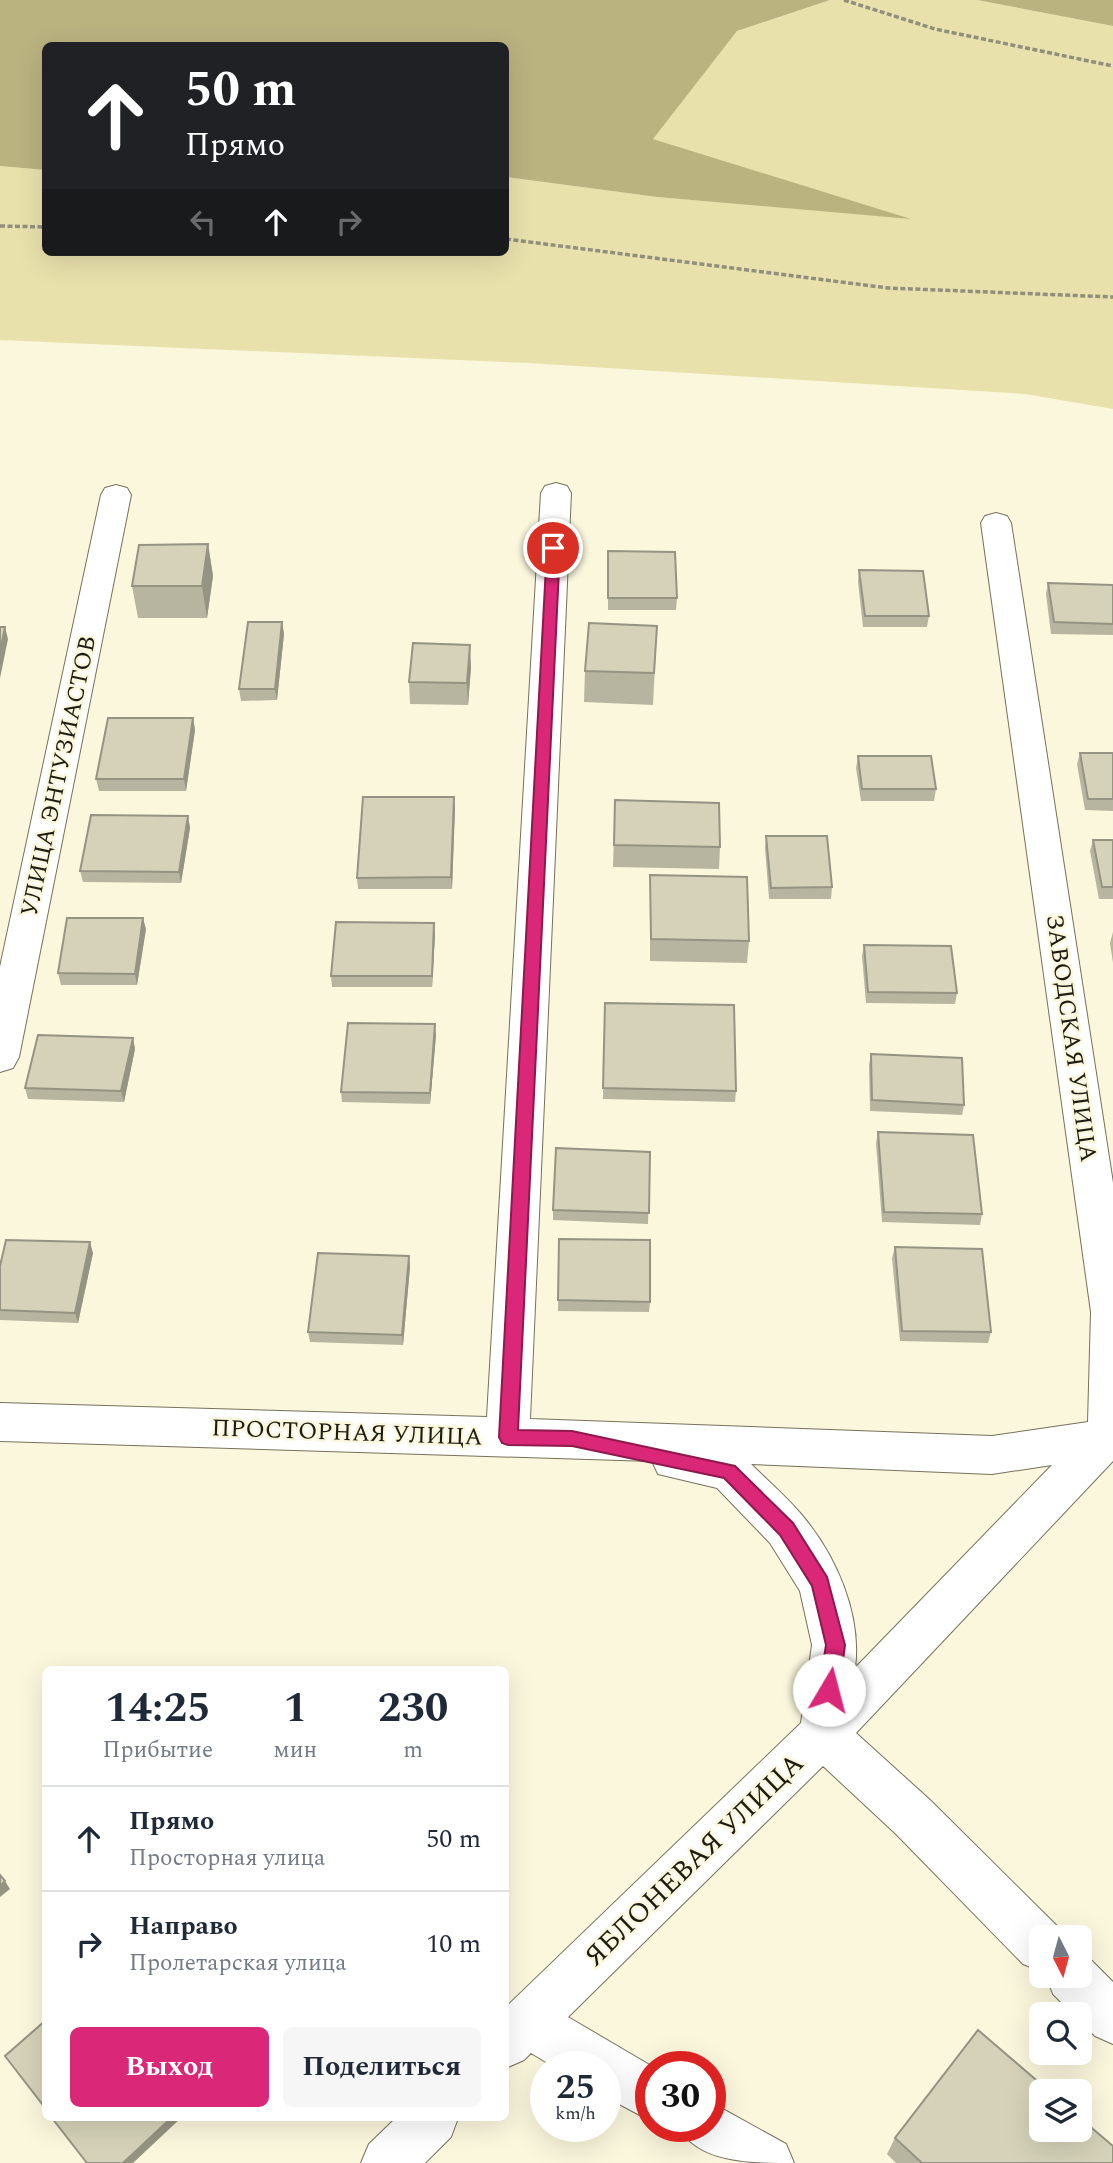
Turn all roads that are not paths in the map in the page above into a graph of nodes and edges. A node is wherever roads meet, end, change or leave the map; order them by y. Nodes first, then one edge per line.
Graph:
1 (556, 493) dead end
2 (117, 495) dead end
3 (996, 523) dead end
4 (0, 1057) edge
5 (0, 1422) edge
6 (1111, 1436) edge
7 (508, 1437) junction
8 (572, 1438) junction
9 (823, 1734) junction
10 (1029, 1934) edge
11 (1083, 1988) edge
12 (1113, 2018) edge
13 (516, 2031) edge
14 (565, 2051) edge
15 (429, 2121) edge
16 (726, 2139) edge
17 (388, 2163) edge
18 (766, 2163) edge

1 - 7 street
2 - 4 street, УЛИЦА ЭНТУЗИАСТОВ
3 - 6 street, ЗАВОДСКАЯ УЛИЦА
5 - 7 street, ПРОСТОРНАЯ УЛИЦА
6 - 8 street, ПРОСТОРНАЯ УЛИЦА
6 - 9 street
7 - 8 street, ПРОСТОРНАЯ УЛИЦА
8 - 9 street, ЯБЛОНЕВАЯ УЛИЦА
9 - 10 street
9 - 13 street, ЯБЛОНЕВАЯ УЛИЦА
11 - 12 street
13 - 14 street
15 - 17 street
16 - 18 street

